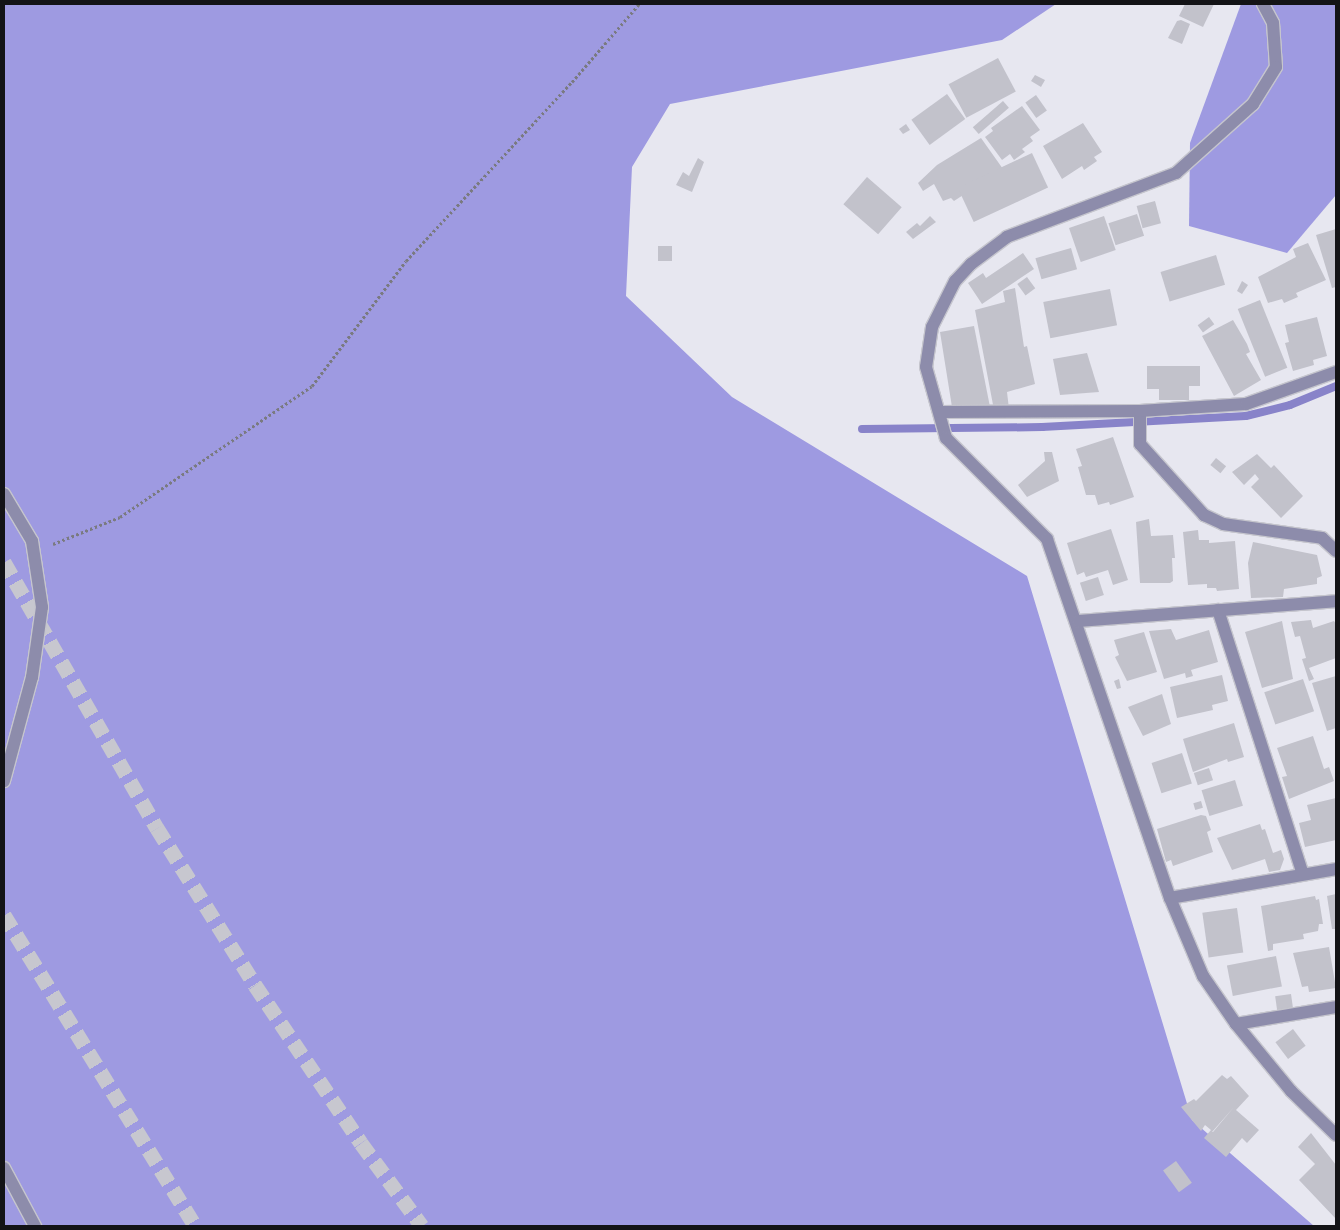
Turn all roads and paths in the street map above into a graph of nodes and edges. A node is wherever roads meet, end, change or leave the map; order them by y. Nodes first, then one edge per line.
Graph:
1 (639, 4) edge
2 (1263, 4) edge
3 (1336, 372) edge
4 (1140, 411) junction
5 (940, 412) junction
6 (4, 494) edge
7 (53, 544) dead end
8 (1336, 551) edge
9 (1336, 601) edge
10 (1218, 610) junction
11 (1078, 621) junction
12 (4, 782) edge
13 (1336, 869) edge
14 (1303, 874) junction
15 (1170, 898) junction
16 (1336, 1007) edge
17 (1236, 1024) junction
18 (1336, 1135) edge
19 (4, 1168) edge
20 (35, 1226) edge

1 - 7 path
2 - 5 street
3 - 4 street
4 - 5 street
4 - 8 street
5 - 11 street
6 - 12 street
9 - 10 street
10 - 11 street
10 - 14 street
11 - 15 street
13 - 14 street
14 - 15 street
15 - 17 street
16 - 17 street
17 - 18 street
19 - 20 street

